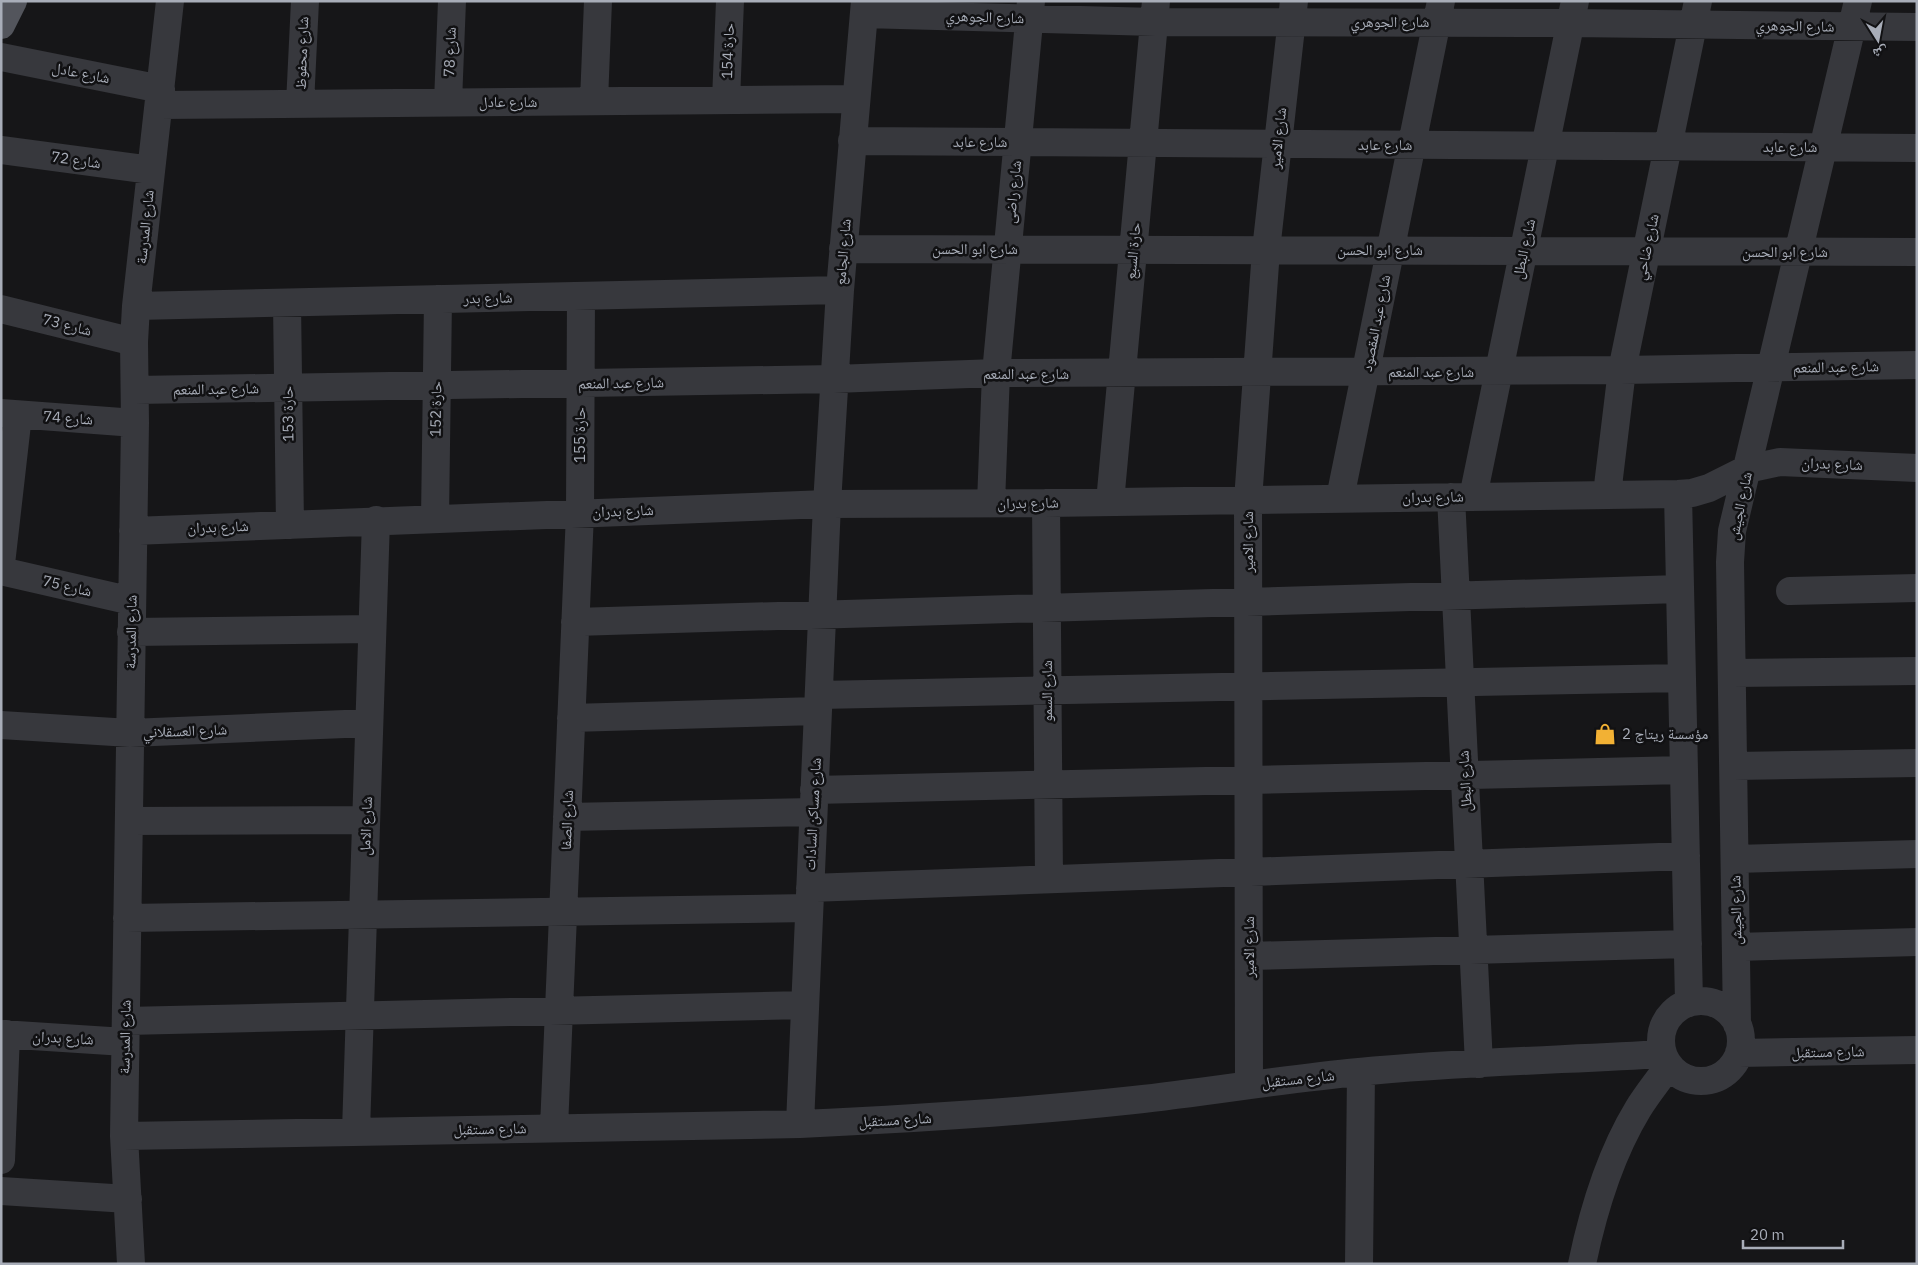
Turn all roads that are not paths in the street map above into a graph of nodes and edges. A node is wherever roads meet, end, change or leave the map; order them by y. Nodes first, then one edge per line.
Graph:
1 (13, 1) edge
2 (170, 1) edge
3 (305, 1) edge
4 (452, 1) edge
5 (598, 1) edge
6 (730, 1) edge
7 (864, 7) edge
8 (1031, 10) edge
9 (1156, 11) edge
10 (1293, 11) edge
11 (1439, 12) edge
12 (1573, 12) edge
13 (1696, 13) edge
14 (1855, 14) edge
15 (1, 25) edge
16 (1917, 27) edge
17 (1, 56) edge
18 (160, 97) junction
19 (856, 99) junction
20 (726, 100) junction
21 (594, 101) junction
22 (448, 102) junction
23 (300, 104) junction
24 (852, 141) junction
25 (1018, 143) junction
26 (1143, 143) junction
27 (1277, 144) junction
28 (1412, 145) junction
29 (1546, 146) junction
30 (1668, 146) junction
31 (1823, 147) junction
32 (1917, 148) edge
33 (1, 150) edge
34 (151, 170) junction
35 (843, 249) junction
36 (1007, 249) junction
37 (1133, 250) junction
38 (1266, 250) junction
39 (1391, 250) junction
40 (1524, 251) junction
41 (1646, 251) junction
42 (1798, 252) junction
43 (1917, 252) edge
44 (840, 290) junction
45 (581, 296) junction
46 (438, 300) junction
47 (287, 303) junction
48 (136, 306) junction
49 (1, 309) edge
50 (134, 342) junction
51 (1917, 366) edge
52 (1771, 367) junction
53 (1622, 370) junction
54 (1499, 371) junction
55 (1257, 372) junction
56 (1366, 372) junction
57 (996, 373) junction
58 (1122, 373) junction
59 (834, 379) junction
60 (580, 383) junction
61 (437, 386) junction
62 (288, 388) junction
63 (135, 390) junction
64 (10, 414) edge
65 (135, 423) junction
66 (1917, 468) edge
67 (1747, 469) junction
68 (1607, 494) junction
69 (1678, 494) junction
70 (1462, 497) junction
71 (1340, 498) junction
72 (1248, 500) junction
73 (1110, 502) junction
74 (991, 503) junction
75 (1046, 503) junction
76 (827, 504) junction
77 (580, 513) junction
78 (435, 518) junction
79 (376, 520) junction
80 (290, 525) junction
81 (133, 531) junction
82 (1, 564) edge
83 (1, 572) edge
84 (1917, 588) edge
85 (1680, 589) junction
86 (1790, 591) dead end
87 (1456, 596) junction
88 (132, 601) junction
89 (1248, 602) junction
90 (1047, 608) junction
91 (822, 614) junction
92 (575, 622) junction
93 (372, 629) junction
94 (131, 632) junction
95 (1917, 671) edge
96 (1733, 673) junction
97 (1682, 678) junction
98 (1460, 682) junction
99 (1248, 686) junction
100 (1047, 690) junction
101 (818, 703) junction
102 (571, 718) junction
103 (369, 723) junction
104 (1, 725) edge
105 (130, 733) junction
106 (1917, 763) edge
107 (1734, 766) junction
108 (1684, 770) junction
109 (1465, 776) junction
110 (1248, 780) junction
111 (1048, 785) junction
112 (814, 801) junction
113 (567, 817) junction
114 (366, 820) junction
115 (129, 821) junction
116 (1917, 854) edge
117 (1686, 856) junction
118 (1735, 859) junction
119 (1469, 864) junction
120 (1248, 872) junction
121 (1049, 879) junction
122 (810, 898) junction
123 (563, 911) junction
124 (363, 915) junction
125 (127, 918) junction
126 (1917, 942) edge
127 (1688, 944) junction
128 (1736, 948) junction
129 (1473, 950) junction
130 (1249, 956) junction
131 (1689, 1002) junction
132 (805, 1005) junction
133 (559, 1010) junction
134 (360, 1015) junction
135 (1737, 1024) junction
136 (125, 1031) junction
137 (3, 1034) edge
138 (1917, 1050) edge
139 (1739, 1053) junction
140 (1666, 1060) junction
141 (1479, 1064) junction
142 (1361, 1072) junction
143 (1249, 1084) junction
144 (800, 1124) junction
145 (554, 1128) junction
146 (356, 1131) junction
147 (124, 1136) junction
148 (1, 1160) edge
149 (1, 1191) edge
150 (128, 1199) junction
151 (132, 1264) edge
152 (1359, 1264) edge
153 (1582, 1264) edge

1 - 15 main road
2 - 18 street, شارع المدرسة
3 - 23 street, شارع محفوظ
4 - 22 street, شارع 78
5 - 21 street
6 - 20 street, حارة 154
7 - 8 street, شارع الجوهري
7 - 19 street, شارع الجامع
8 - 9 street, شارع الجوهري
8 - 25 street, شارع راضى
9 - 10 street, شارع الجوهري
9 - 26 street, حارة السبع
10 - 11 street, شارع الجوهري
10 - 27 street, شارع الامير
11 - 12 street, شارع الجوهري
11 - 28 street, شارع عبد المقصود
12 - 13 street, شارع الجوهري
12 - 29 street, شارع البطل
13 - 14 street, شارع الجوهري
13 - 30 street, شارع ضاحي
14 - 16 street, شارع الجوهري
14 - 31 street, شارع الجيش
17 - 18 street, شارع عادل
18 - 23 street, شارع عادل
18 - 34 street, شارع المدرسة
19 - 20 street, شارع عادل
19 - 24 street, شارع الجامع
20 - 21 street, شارع عادل
21 - 22 street, شارع عادل
22 - 23 street, شارع عادل
24 - 25 street, شارع عابد
24 - 35 street, شارع الجامع
25 - 26 street, شارع عابد
25 - 36 street, شارع راضى
26 - 27 street, شارع عابد
26 - 37 street, حارة السبع
27 - 28 street, شارع عابد
27 - 38 street, شارع الامير
28 - 29 street, شارع عابد
28 - 39 street, شارع عبد المقصود
29 - 30 street, شارع عابد
29 - 40 street, شارع البطل
30 - 31 street, شارع عابد
30 - 41 street, شارع ضاحي
31 - 32 street, شارع عابد
31 - 42 street, شارع الجيش
33 - 34 street, شارع 72
34 - 48 street, شارع المدرسة
35 - 36 street, شارع ابو الحسن
35 - 44 street, شارع الجامع
36 - 37 street, شارع ابو الحسن
36 - 57 street, شارع راضى
37 - 38 street, شارع ابو الحسن
37 - 58 street, حارة السبع
38 - 39 street, شارع ابو الحسن
38 - 55 street, شارع الامير
39 - 40 street, شارع ابو الحسن
39 - 56 street, شارع عبد المقصود
40 - 41 street, شارع ابو الحسن
40 - 54 street, شارع البطل
41 - 42 street, شارع ابو الحسن
41 - 53 street, شارع ضاحي
42 - 43 street, شارع ابو الحسن
42 - 52 street, شارع الجيش
44 - 45 street, شارع بدر
44 - 59 street, شارع الجامع
45 - 46 street, شارع بدر
45 - 60 street, حارة 155
46 - 47 street, شارع بدر
46 - 61 street, حارة 152
47 - 48 street, شارع بدر
47 - 62 street, حارة 153
48 - 50 street, شارع المدرسة
49 - 50 street, شارع 73
50 - 63 street, شارع المدرسة
51 - 52 street, شارع عبد المنعم
52 - 53 street, شارع عبد المنعم
52 - 67 street, شارع الجيش
53 - 54 street, شارع عبد المنعم
53 - 68 street, شارع ضاحي
54 - 56 street, شارع عبد المنعم
54 - 70 street, شارع البطل
55 - 56 street, شارع عبد المنعم
55 - 58 street, شارع عبد المنعم
55 - 72 street, شارع الامير
56 - 71 street, شارع عبد المقصود
57 - 58 street, شارع عبد المنعم
57 - 59 street, شارع عبد المنعم
57 - 74 street, شارع راضى
58 - 73 street, حارة السبع
59 - 60 street, شارع عبد المنعم
59 - 76 street, شارع الجامع
60 - 61 street, شارع عبد المنعم
60 - 77 street, حارة 155
61 - 62 street, شارع عبد المنعم
61 - 78 street, حارة 152
62 - 63 street, شارع عبد المنعم
62 - 80 street, حارة 153
63 - 65 street, شارع المدرسة
64 - 65 street, شارع 74
64 - 82 street
65 - 81 street, شارع المدرسة
66 - 67 street, شارع بدران
67 - 69 street, شارع بدران
67 - 96 street, شارع الجيش
68 - 69 street, شارع بدران
68 - 70 street, شارع بدران
69 - 85 street
70 - 71 street, شارع بدران
70 - 87 street, شارع البطل
71 - 72 street, شارع بدران
72 - 73 street, شارع بدران
72 - 89 street, شارع الامير
73 - 75 street, شارع بدران
74 - 75 street, شارع بدران
74 - 76 street, شارع بدران
75 - 90 street, شارع السمو
76 - 77 street, شارع بدران
76 - 91 street, شارع مساكن السادات
77 - 78 street, شارع بدران
77 - 92 street, شارع الصفا
78 - 79 street, شارع بدران
79 - 80 street, شارع بدران
79 - 93 street, شارع الامل
80 - 81 street, شارع بدران
81 - 88 street, شارع المدرسة
83 - 88 street, شارع 75
84 - 86 street
85 - 87 street
85 - 97 street
87 - 89 street
87 - 98 street, شارع البطل
88 - 94 street, شارع المدرسة
89 - 90 street
89 - 99 street, شارع الامير
90 - 91 street
90 - 100 street, شارع السمو
91 - 92 street
91 - 101 street, شارع مساكن السادات
92 - 102 street, شارع الصفا
93 - 94 street
93 - 103 street, شارع الامل
94 - 105 street, شارع المدرسة
95 - 96 street
96 - 107 street, شارع الجيش
97 - 98 street
97 - 108 street
98 - 99 street
98 - 109 street, شارع البطل
99 - 100 street
99 - 110 street, شارع الامير
100 - 101 street
100 - 111 street, شارع السمو
101 - 102 street
101 - 112 street, شارع مساكن السادات
102 - 113 street, شارع الصفا
103 - 105 street, شارع العسقلاني
103 - 114 street, شارع الامل
104 - 105 street, شارع العسقلاني
105 - 115 street, شارع المدرسة
106 - 107 street
107 - 118 street, شارع الجيش
108 - 109 street
108 - 117 street
109 - 110 street
109 - 119 street, شارع البطل
110 - 111 street
110 - 120 street, شارع الامير
111 - 112 street
111 - 121 street, شارع السمو
112 - 113 street
112 - 122 street, شارع مساكن السادات
113 - 123 street, شارع الصفا
114 - 115 street
114 - 124 street, شارع الامل
115 - 125 street, شارع المدرسة
116 - 118 street
117 - 119 street
117 - 127 street
118 - 128 street, شارع الجيش
119 - 120 street
119 - 129 street, شارع البطل
120 - 121 street
120 - 130 street, شارع الامير
121 - 122 street
122 - 123 street
122 - 132 street, شارع مساكن السادات
123 - 124 street
123 - 133 street, شارع الصفا
124 - 125 street
124 - 134 street, شارع الامل
125 - 136 street, شارع المدرسة
126 - 128 street
127 - 129 street
127 - 131 street
128 - 135 street, شارع الجيش
129 - 130 street
129 - 141 street, شارع البطل
130 - 143 street, شارع الامير
131 - 135 street
131 - 140 street
132 - 133 street, شارع بدران
132 - 144 street, شارع مساكن السادات
133 - 134 street, شارع بدران
133 - 145 street, شارع الصفا
134 - 136 street, شارع بدران
134 - 146 street, شارع الامل
135 - 139 street
136 - 137 street, شارع بدران
136 - 147 street, شارع المدرسة
137 - 148 street
138 - 139 street, شارع مستقبل
139 - 140 street
140 - 141 street, شارع مستقبل
140 - 153 street
141 - 142 street, شارع مستقبل
142 - 143 street, شارع مستقبل
142 - 152 street
143 - 144 street, شارع مستقبل
144 - 145 street, شارع مستقبل
145 - 146 street, شارع مستقبل
146 - 147 street, شارع مستقبل
147 - 150 street, شارع المدرسة
149 - 150 street
150 - 151 street, شارع المدرسة

